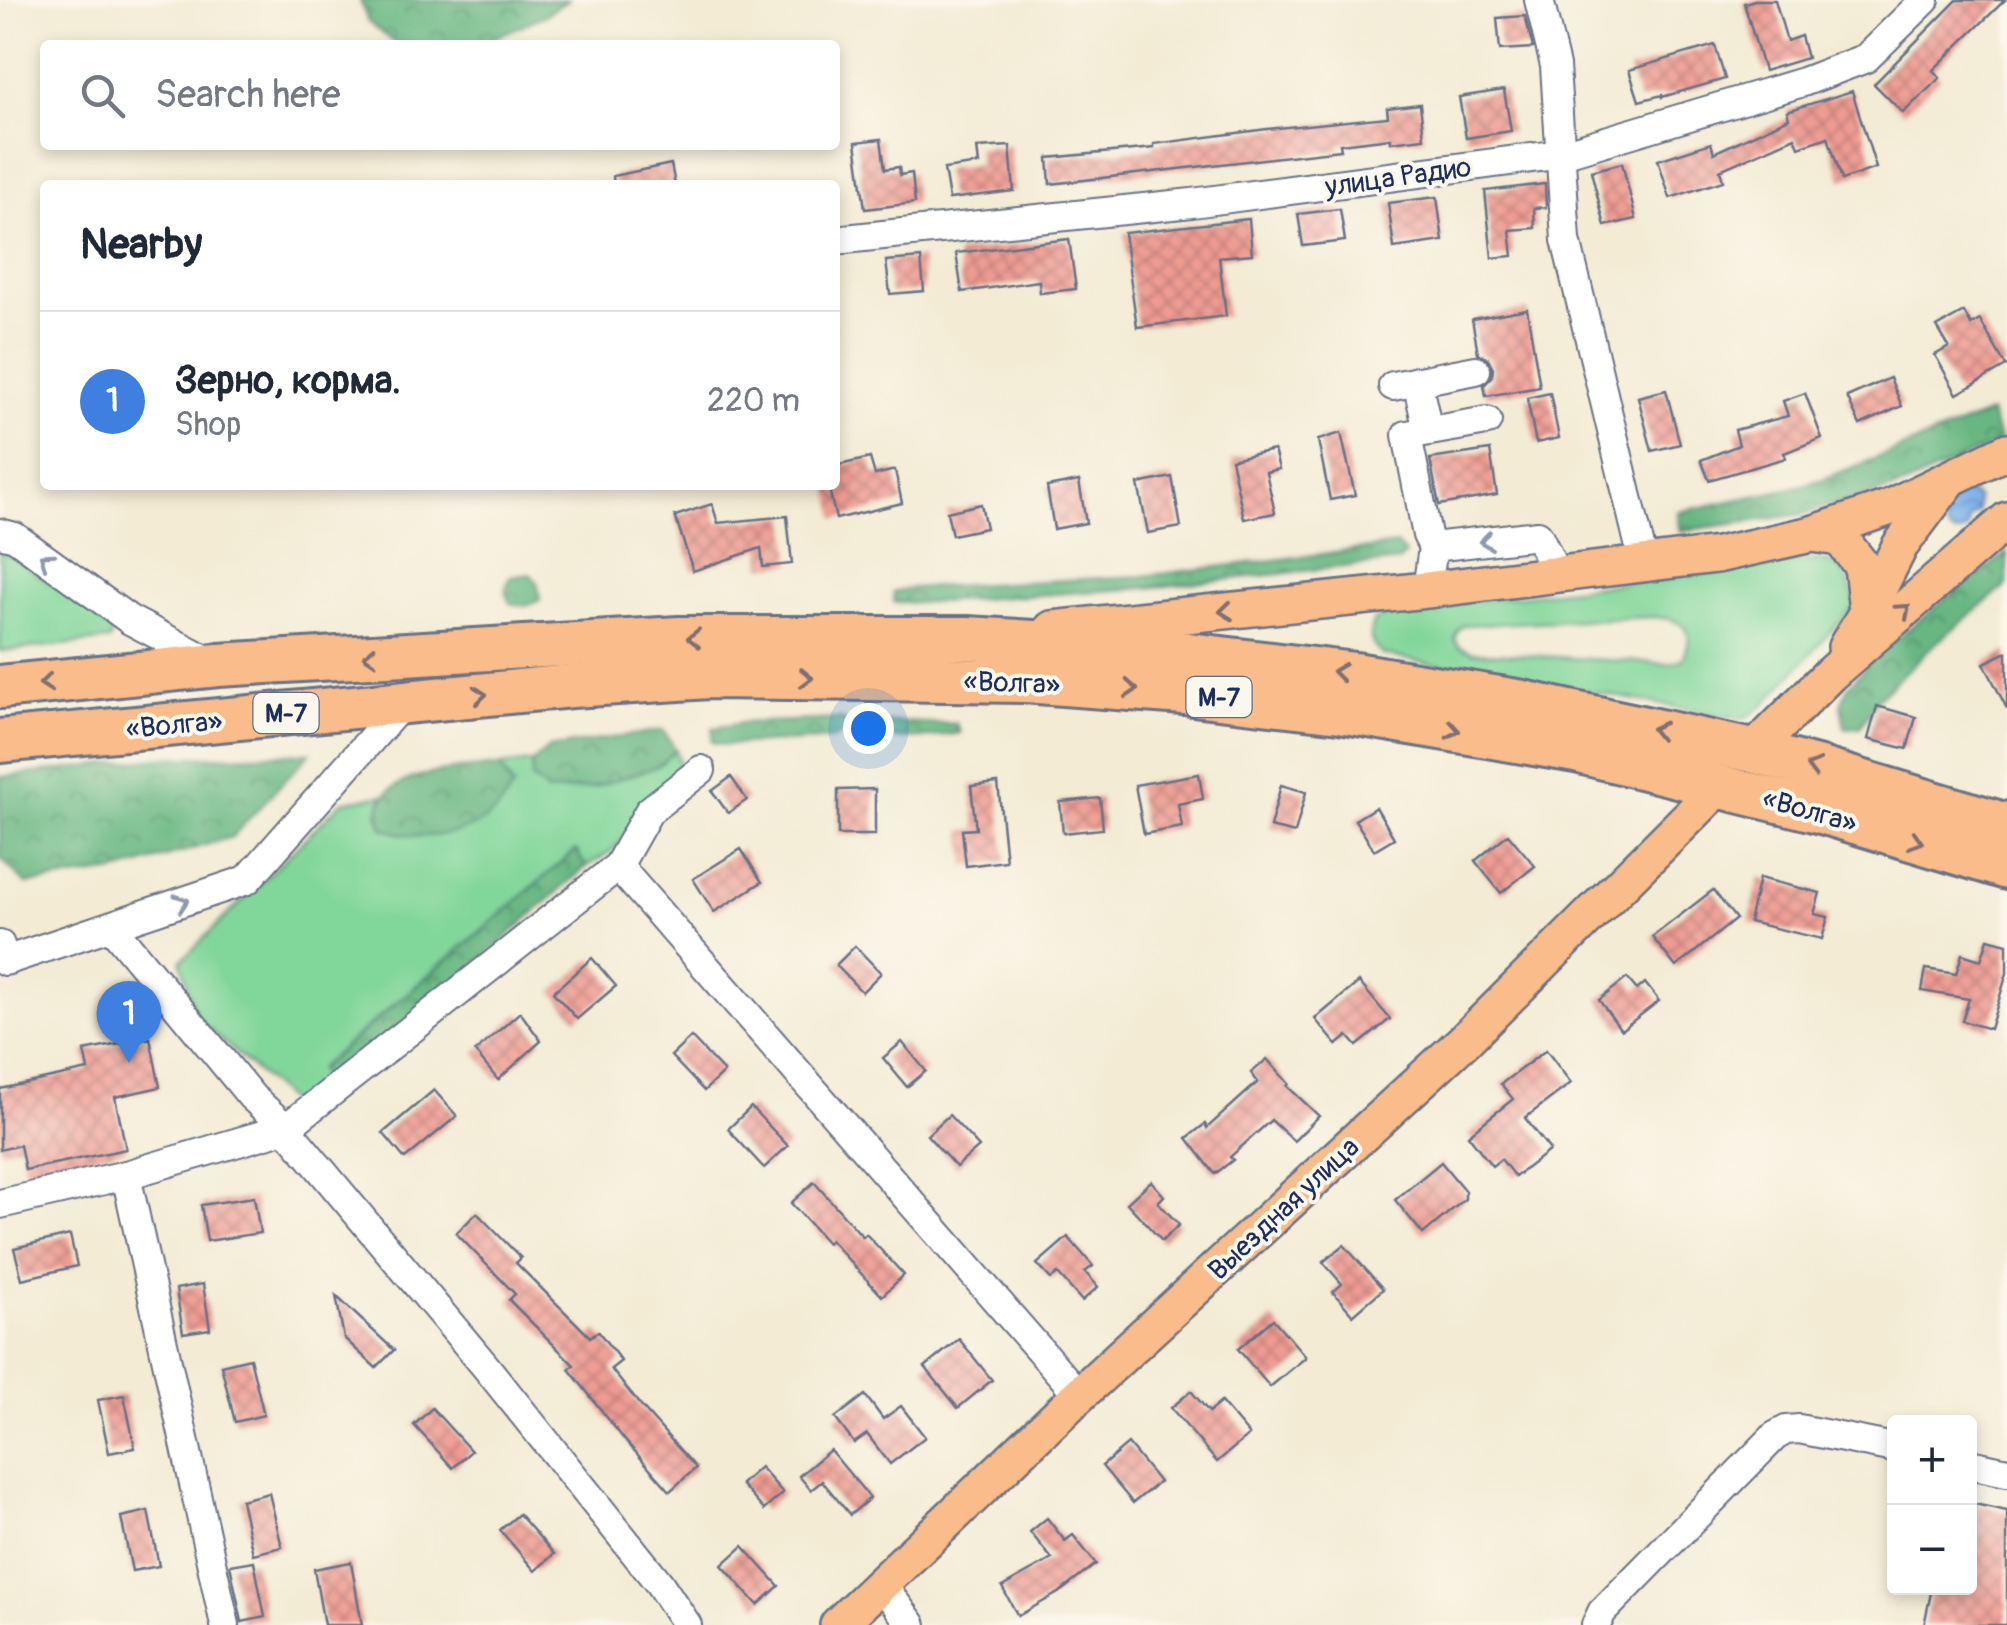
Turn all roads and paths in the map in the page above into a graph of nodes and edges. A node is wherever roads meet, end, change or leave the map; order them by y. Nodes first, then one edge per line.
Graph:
1 (1539, 0) edge
2 (1926, 0) edge
3 (1562, 154) junction
4 (840, 239) edge
5 (1476, 370) dead end
6 (1487, 421) dead end
7 (1428, 431) junction
8 (2007, 451) edge
9 (1939, 494) junction
10 (2007, 520) edge
11 (0, 533) edge
12 (1826, 536) junction
13 (1900, 546) junction
14 (1963, 546) junction
15 (1433, 547) junction
16 (1644, 564) junction
17 (1558, 575) junction
18 (1428, 590) junction
19 (1867, 612) junction
20 (967, 638) junction
21 (218, 665) junction
22 (1830, 674) junction
23 (0, 688) edge
24 (404, 702) junction
25 (0, 741) edge
26 (1753, 752) junction
27 (701, 770) dead end
28 (1721, 786) junction
29 (2007, 826) edge
30 (618, 866) junction
31 (2007, 868) edge
32 (111, 926) junction
33 (0, 945) edge
34 (286, 1128) junction
35 (126, 1175) junction
36 (0, 1204) edge
37 (1080, 1395) junction
38 (1887, 1447) edge
39 (1977, 1466) edge
40 (2007, 1472) edge
41 (881, 1584) junction
42 (225, 1625) edge
43 (687, 1625) edge
44 (838, 1625) edge
45 (912, 1625) edge
46 (1596, 1625) edge

1 - 3 street
2 - 3 street, улица Радио
3 - 4 street, улица Радио
3 - 16 street
5 - 7 street
6 - 7 street
7 - 15 street
8 - 9 main road
9 - 12 main road
9 - 13 main road
9 - 14 main road
10 - 14 main road
21 -> 11 street
12 - 13 main road
12 - 16 main road
12 - 19 main road
13 - 14 main road
13 - 19 main road
22 -> 14 main road
17 -> 15 street
15 - 18 street
16 - 17 main road
17 - 18 main road
18 -> 20 main road
19 - 22 main road
20 -> 21 highway, «Волга» / М-7
26 -> 20 highway, «Волга» / М-7
21 -> 23 highway, «Волга» / М-7
22 - 26 main road
24 - 25 highway, «Волга» / М-7
24 -> 28 highway, «Волга» / М-7
32 -> 24 street
29 -> 26 highway, «Волга» / М-7
27 - 30 street
28 -> 31 highway, «Волга» / М-7
28 - 37 main road, Выездная улица
30 - 34 street
30 - 37 street
32 - 33 street
32 - 34 street
34 - 35 street
34 - 43 street
35 - 36 street
35 - 42 street
37 - 41 main road, Выездная улица
38 - 46 street
39 - 40 street
41 - 44 main road, Выездная улица
41 - 45 street

